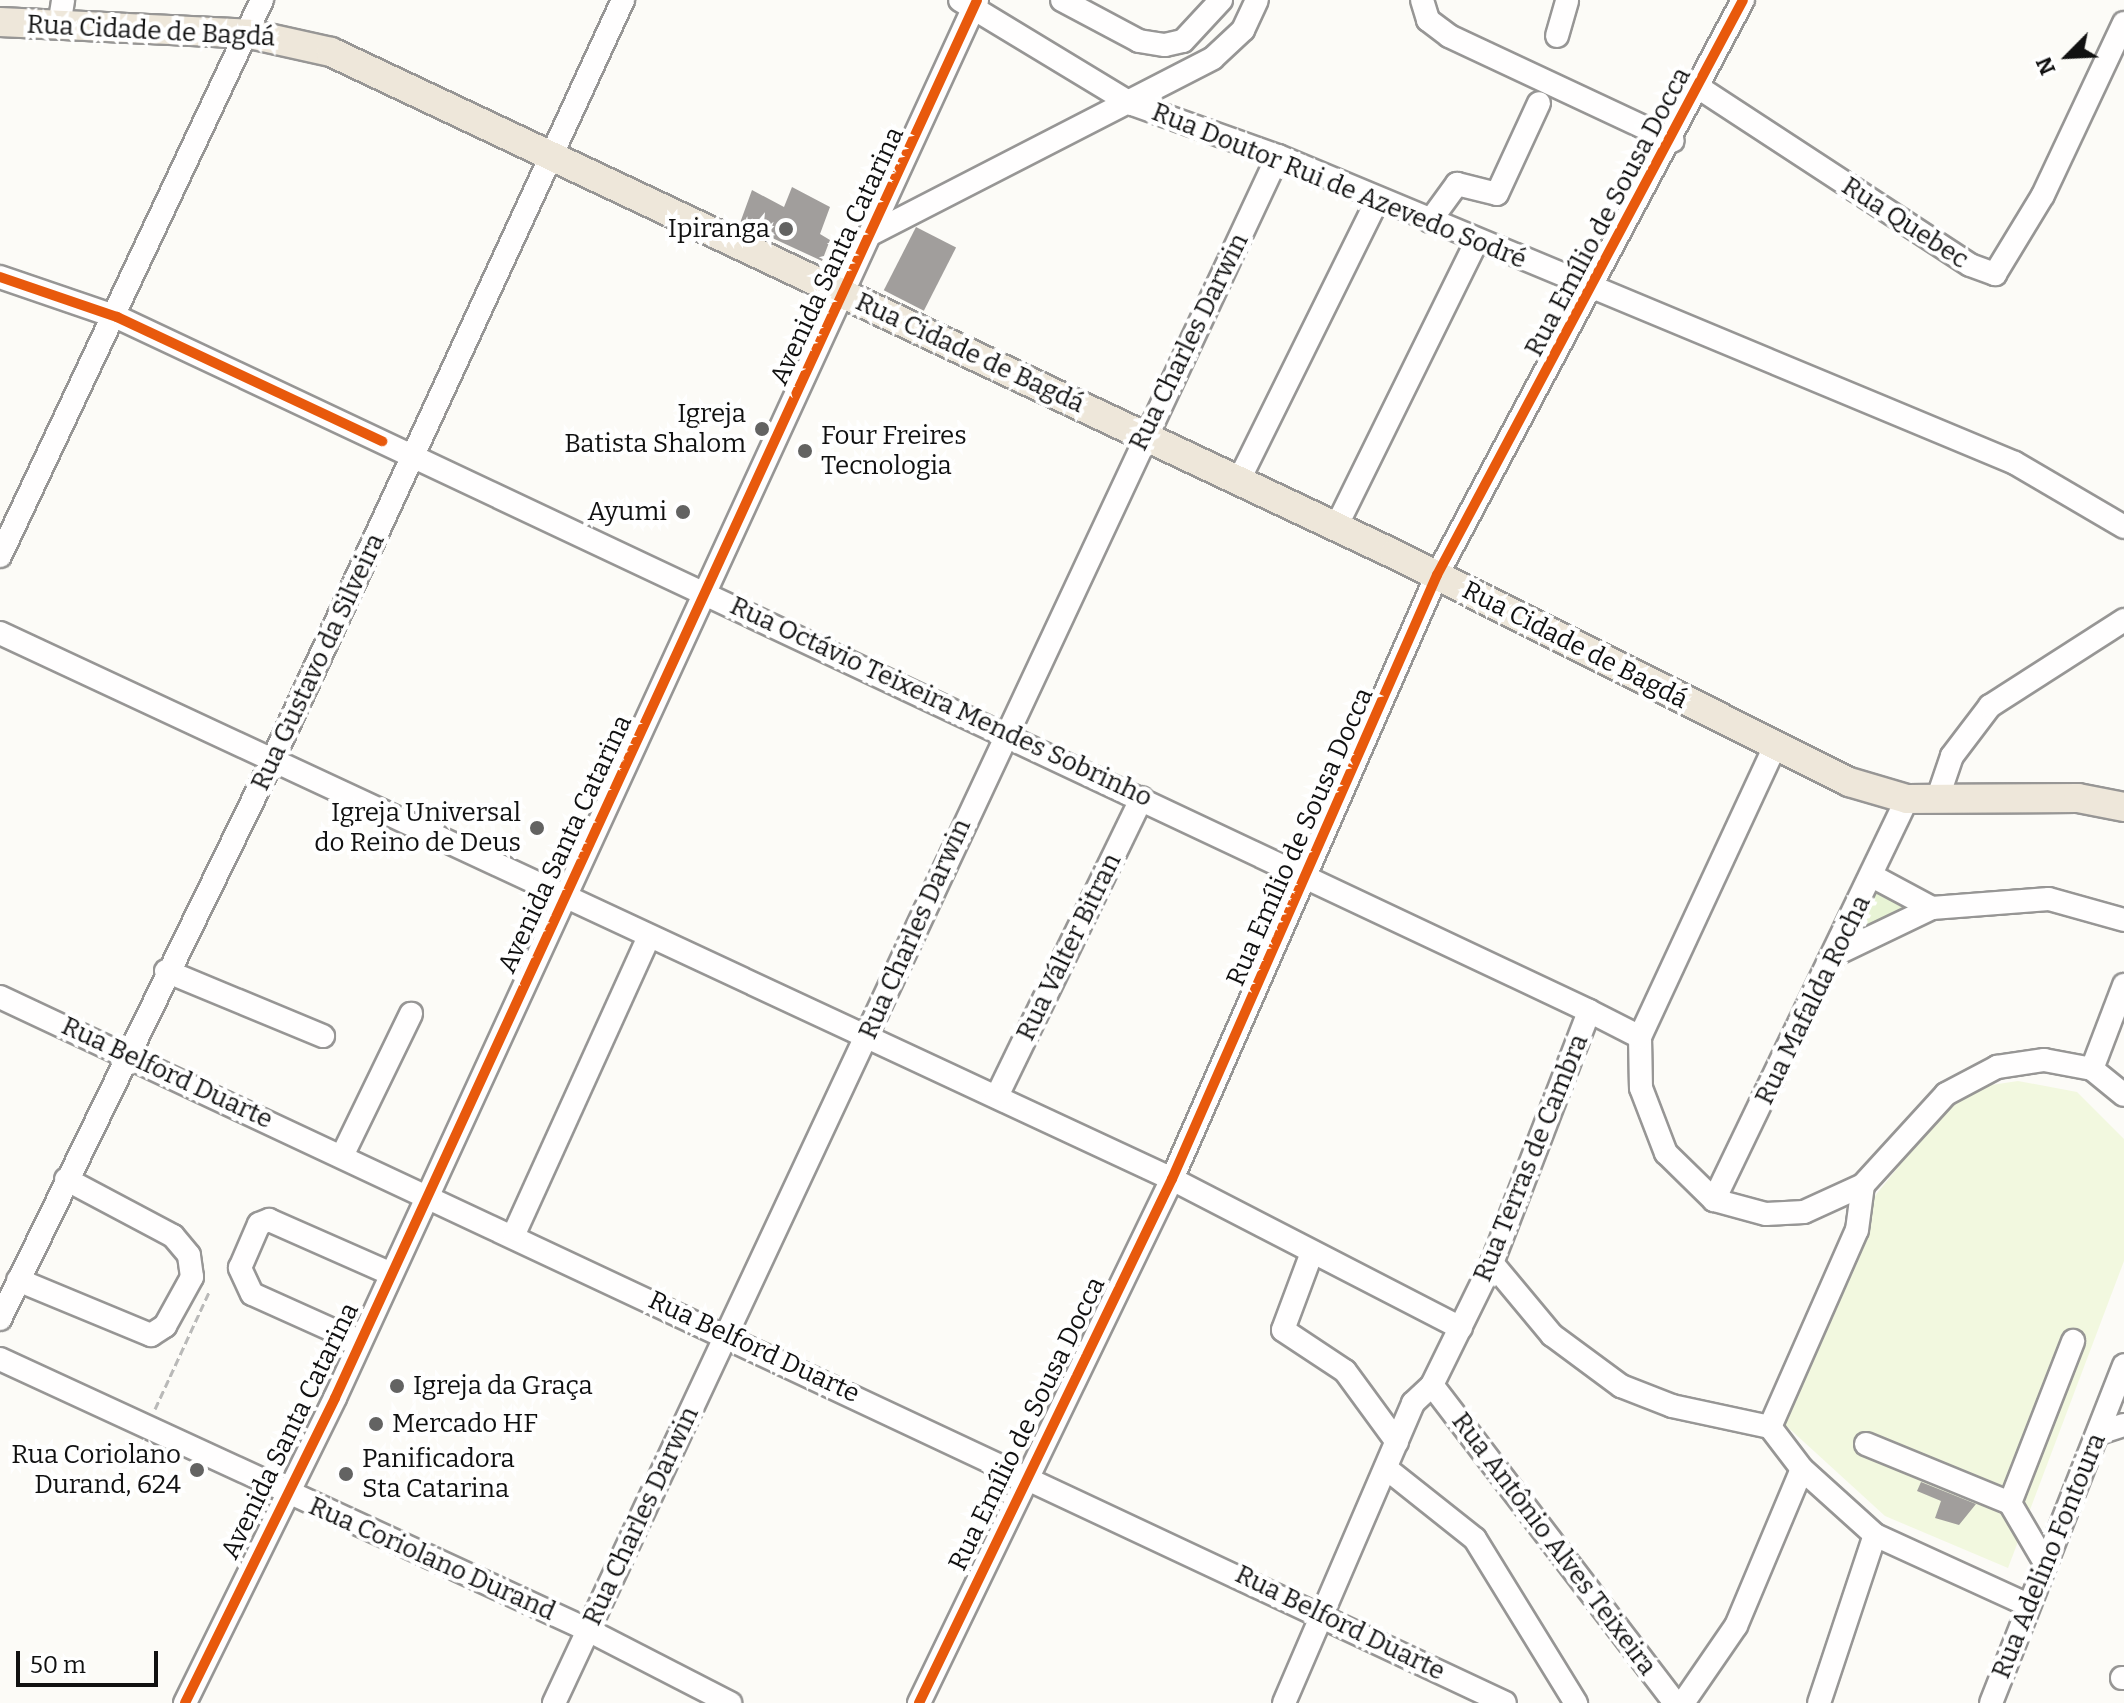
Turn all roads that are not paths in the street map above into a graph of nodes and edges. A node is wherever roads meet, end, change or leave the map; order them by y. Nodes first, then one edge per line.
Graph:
1 (262, 0) edge
2 (623, 0) edge
3 (1062, 0) edge
4 (1222, 0) edge
5 (1422, 0) edge
6 (1567, 0) edge
7 (1743, 0) edge
8 (970, 4) edge
9 (1255, 6) edge
10 (61, 13) edge
11 (0, 22) edge
12 (2124, 23) edge
13 (250, 34) junction
14 (1557, 36) dead end
15 (1701, 89) junction
16 (1539, 103) dead end
17 (1132, 104) junction
18 (1673, 141) junction
19 (547, 155) junction
20 (1278, 156) junction
21 (1378, 199) junction
22 (1430, 221) junction
23 (873, 233) junction
24 (1477, 241) junction
25 (0, 277) edge
26 (1593, 287) junction
27 (845, 295) junction
28 (117, 317) junction
29 (1144, 435) junction
30 (415, 456) junction
31 (1239, 480) junction
32 (1336, 527) junction
33 (2124, 527) edge
34 (0, 556) edge
35 (1437, 575) junction
36 (706, 591) junction
37 (2124, 620) edge
38 (0, 633) edge
39 (1004, 731) junction
40 (1775, 746) junction
41 (273, 759) junction
42 (1807, 764) junction
43 (1755, 788) junction
44 (1142, 798) junction
45 (1907, 799) junction
46 (1937, 800) junction
47 (2124, 807) edge
48 (1308, 876) junction
49 (1874, 877) junction
50 (564, 897) junction
51 (1932, 908) junction
52 (2124, 920) edge
53 (649, 936) junction
54 (1834, 955) junction
55 (166, 971) junction
56 (2124, 985) edge
57 (0, 997) edge
58 (1589, 1011) junction
59 (411, 1014) dead end
60 (323, 1036) dead end
61 (867, 1037) junction
62 (1640, 1037) junction
63 (125, 1053) junction
64 (2092, 1069) junction
65 (2124, 1095) edge
66 (997, 1096) junction
67 (343, 1154) junction
68 (66, 1179) junction
69 (1172, 1179) junction
70 (1863, 1185) junction
71 (426, 1192) junction
72 (1714, 1200) junction
73 (514, 1234) junction
74 (1311, 1255) junction
75 (1492, 1263) junction
76 (389, 1273) junction
77 (18, 1280) junction
78 (0, 1319) edge
79 (1461, 1328) junction
80 (725, 1334) junction
81 (2073, 1341) dead end
82 (359, 1342) junction
83 (0, 1359) edge
84 (2124, 1365) edge
85 (1432, 1385) junction
86 (2124, 1425) edge
87 (1770, 1427) junction
88 (2099, 1433) junction
89 (1397, 1442) junction
90 (1866, 1444) dead end
91 (1387, 1469) junction
92 (1802, 1469) junction
93 (1026, 1472) junction
94 (285, 1493) junction
95 (2010, 1503) junction
96 (1875, 1535) junction
97 (2044, 1561) junction
98 (2026, 1604) junction
99 (1327, 1617) junction
100 (588, 1630) junction
101 (1481, 1698) edge
102 (185, 1703) edge
103 (554, 1703) edge
104 (730, 1703) edge
105 (919, 1703) edge
106 (1284, 1703) edge
107 (1505, 1703) edge
108 (1576, 1703) edge
109 (1675, 1703) edge
110 (1683, 1703) edge
111 (1819, 1703) edge
112 (1991, 1703) edge

1 - 13 street
2 - 19 street, Rua Gustavo da Silveira
3 - 4 street
4 - 9 street
5 - 18 street
6 - 14 street
7 - 15 street, Rua Emílio de Sousa Docca
8 - 17 street, Rua Doutor Rui de Azevedo Sodré
8 - 23 street, Avenida Santa Catarina
9 - 17 street
10 - 11 main road, Rua Cidade de Bagdá
10 - 13 main road, Rua Cidade de Bagdá
12 - 15 street, Rua Quebec
13 - 19 main road, Rua Cidade de Bagdá
13 - 28 street
15 - 18 street, Rua Emílio de Sousa Docca
16 - 22 street
17 - 20 street, Rua Doutor Rui de Azevedo Sodré
17 - 23 street
18 - 26 street, Rua Emílio de Sousa Docca
19 - 27 main road, Rua Cidade de Bagdá
19 - 30 street, Rua Gustavo da Silveira
20 - 21 street, Rua Doutor Rui de Azevedo Sodré
20 - 29 street, Rua Charles Darwin
21 - 22 street, Rua Doutor Rui de Azevedo Sodré
21 - 31 street
22 - 24 street, Rua Doutor Rui de Azevedo Sodré
23 - 27 street, Avenida Santa Catarina
24 - 26 street, Rua Doutor Rui de Azevedo Sodré
24 - 32 street
25 - 28 street, Rua Octávio Teixeira Mendes Sobrinho
26 - 33 street, Rua Doutor Rui de Azevedo Sodré
26 - 35 street, Rua Emílio de Sousa Docca
27 - 29 main road, Rua Cidade de Bagdá
27 - 36 street, Avenida Santa Catarina
28 - 30 street, Rua Octávio Teixeira Mendes Sobrinho
28 - 34 street
29 - 31 main road, Rua Cidade de Bagdá
29 - 39 street, Rua Charles Darwin
30 - 36 street, Rua Octávio Teixeira Mendes Sobrinho
30 - 41 street, Rua Gustavo da Silveira
31 - 32 main road, Rua Cidade de Bagdá
32 - 35 main road, Rua Cidade de Bagdá
35 - 40 main road, Rua Cidade de Bagdá
35 - 48 street, Rua Emílio de Sousa Docca
36 - 39 street, Rua Octávio Teixeira Mendes Sobrinho
36 - 50 street, Avenida Santa Catarina
37 - 46 street
38 - 41 street
39 - 44 street, Rua Octávio Teixeira Mendes Sobrinho
39 - 61 street, Rua Charles Darwin
40 - 42 main road, Rua Cidade de Bagdá
40 - 43 street
41 - 50 street
41 - 55 street, Rua Gustavo da Silveira
42 - 43 street
42 - 45 main road, Rua Cidade de Bagdá
43 - 62 street
44 - 48 street, Rua Octávio Teixeira Mendes Sobrinho
44 - 66 street, Rua Válter Bitran
45 - 46 main road, Rua Cidade de Bagdá
45 - 49 street, Rua Mafalda Rocha
46 - 47 main road, Rua Cidade de Bagdá
48 - 58 street, Rua Octávio Teixeira Mendes Sobrinho
48 - 69 street, Rua Emílio de Sousa Docca
49 - 51 street
49 - 54 street, Rua Mafalda Rocha
50 - 53 street
50 - 71 street, Avenida Santa Catarina
51 - 52 street
51 - 54 street
53 - 61 street
53 - 73 street
54 - 72 street, Rua Mafalda Rocha
55 - 60 street
55 - 63 street, Rua Gustavo da Silveira
56 - 64 street
57 - 63 street, Rua Belford Duarte
58 - 62 street, Rua Terras de Cambra
58 - 75 street, Rua Terras de Cambra
59 - 67 street
61 - 66 street
61 - 80 street, Rua Charles Darwin
62 - 72 street
63 - 67 street, Rua Belford Duarte
63 - 68 street, Rua Gustavo da Silveira
64 - 65 street
64 - 70 street
66 - 69 street
67 - 71 street, Rua Belford Duarte
68 - 77 street, Rua Gustavo da Silveira
68 - 77 street
69 - 74 street
69 - 93 street, Rua Emílio de Sousa Docca
70 - 72 street
70 - 87 street
71 - 73 street, Rua Belford Duarte
71 - 76 street, Avenida Santa Catarina
73 - 80 street, Rua Belford Duarte
74 - 79 street
74 - 89 street
75 - 79 street, Rua Terras de Cambra
75 - 87 street
76 - 82 street, Avenida Santa Catarina
76 - 82 street
77 - 78 street, Rua Gustavo da Silveira
79 - 85 street, Rua Terras de Cambra
80 - 93 street, Rua Belford Duarte
80 - 100 street, Rua Charles Darwin
81 - 95 street
82 - 94 street, Avenida Santa Catarina
83 - 94 street, Rua Coriolano Durand
84 - 88 street, Rua Adelino Fontoura
85 - 89 street, Rua Terras de Cambra
85 - 109 street, Rua Antônio Alves Teixeira
86 - 88 street
87 - 92 street
88 - 97 street, Rua Adelino Fontoura
89 - 91 street, Rua Terras de Cambra
90 - 95 street
91 - 99 street, Rua Terras de Cambra
91 - 108 street
92 - 96 street
92 - 110 street
93 - 99 street, Rua Belford Duarte
93 - 105 street, Rua Emílio de Sousa Docca
94 - 100 street, Rua Coriolano Durand
94 - 102 street, Avenida Santa Catarina
95 - 97 street
96 - 98 street
96 - 111 street
97 - 98 street, Rua Adelino Fontoura
98 - 112 street, Rua Adelino Fontoura
99 - 101 street, Rua Belford Duarte
99 - 106 street, Rua Terras de Cambra
100 - 103 street, Rua Charles Darwin
100 - 104 street, Rua Coriolano Durand
101 - 107 street, Rua Belford Duarte

